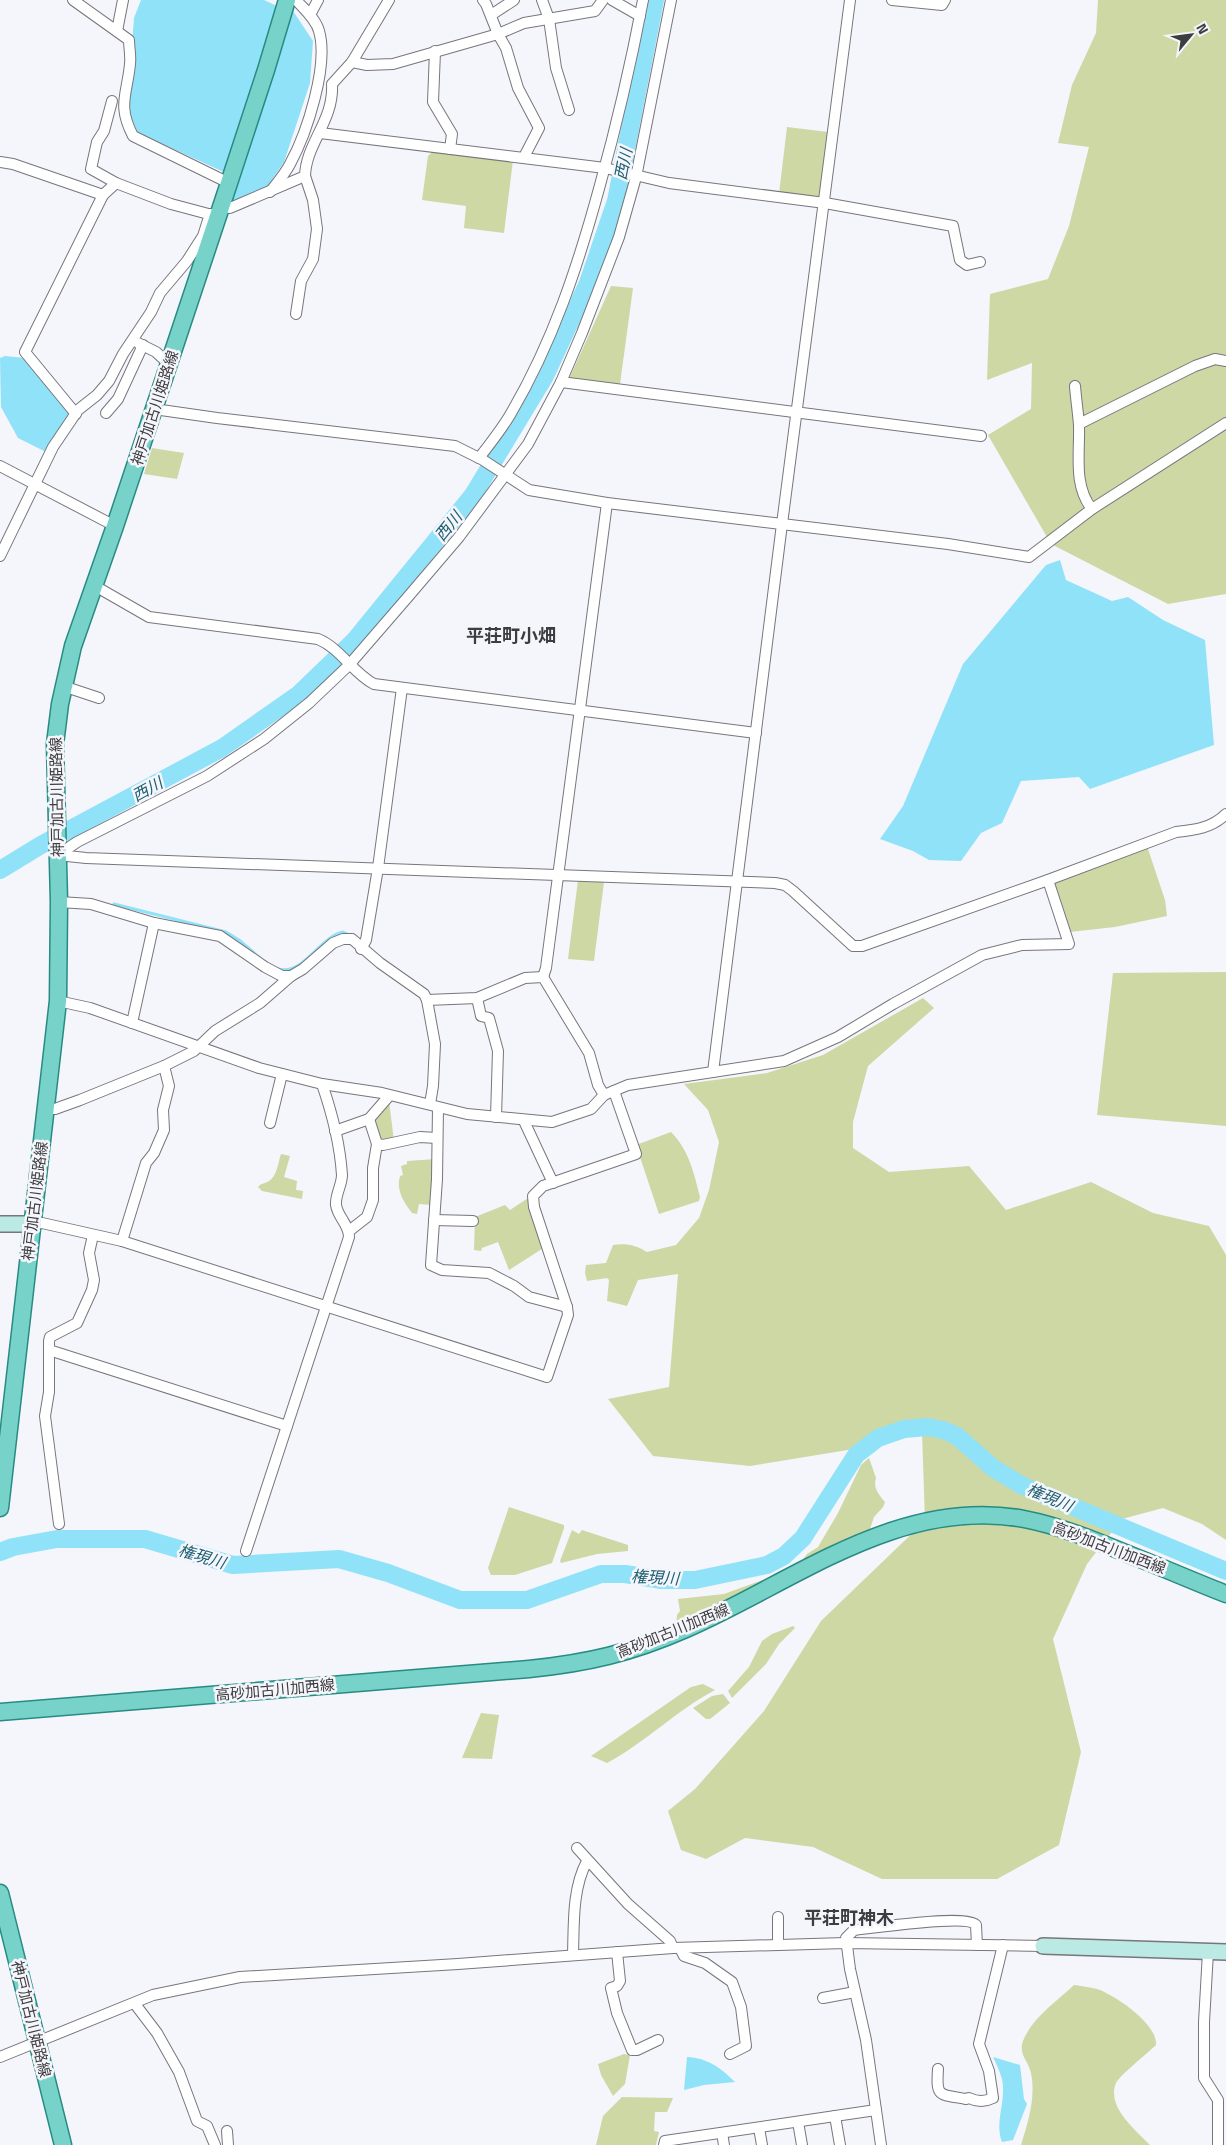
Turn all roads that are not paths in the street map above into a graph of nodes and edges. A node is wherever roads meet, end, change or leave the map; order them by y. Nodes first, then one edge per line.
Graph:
1 (73, 0) edge
2 (123, 0) edge
3 (287, 0) edge
4 (296, 0) edge
5 (318, 0) edge
6 (389, 0) edge
7 (514, 0) edge
8 (542, 0) edge
9 (603, 0) edge
10 (612, 0) edge
11 (643, 0) edge
12 (671, 0) edge
13 (850, 0) edge
14 (892, 0) edge
15 (945, 0) edge
16 (488, 1) edge
17 (310, 15) junction
18 (491, 15) junction
19 (640, 16) junction
20 (549, 19) junction
21 (117, 31) junction
22 (498, 34) junction
23 (435, 51) junction
24 (352, 62) junction
25 (112, 101) dead end
26 (568, 110) dead end
27 (320, 133) junction
28 (450, 149) junction
29 (524, 157) junction
30 (0, 162) edge
31 (605, 168) junction
32 (305, 176) junction
33 (636, 176) junction
34 (116, 183) junction
35 (229, 183) junction
36 (270, 192) junction
37 (103, 195) junction
38 (824, 203) junction
39 (216, 212) junction
40 (980, 262) dead end
41 (296, 314) dead end
42 (132, 340) junction
43 (142, 345) junction
44 (1226, 361) edge
45 (169, 364) junction
46 (561, 382) junction
47 (1075, 386) dead end
48 (154, 409) junction
49 (106, 413) dead end
50 (797, 413) junction
51 (76, 414) junction
52 (1226, 423) edge
53 (1079, 424) junction
54 (981, 436) dead end
55 (481, 459) junction
56 (0, 466) edge
57 (505, 476) junction
58 (35, 484) junction
59 (606, 503) junction
60 (1092, 509) junction
61 (782, 524) junction
62 (115, 526) junction
63 (1, 551) edge
64 (95, 586) junction
65 (350, 665) junction
66 (64, 686) junction
67 (402, 688) junction
68 (99, 698) dead end
69 (580, 710) junction
70 (756, 733) junction
71 (1226, 814) edge
72 (57, 852) junction
73 (378, 868) junction
74 (558, 875) junction
75 (1048, 880) junction
76 (738, 882) junction
77 (59, 902) junction
78 (154, 924) junction
79 (361, 949) junction
80 (291, 976) junction
81 (544, 977) junction
82 (477, 998) junction
83 (427, 1000) junction
84 (58, 1001) junction
85 (132, 1024) junction
86 (200, 1047) junction
87 (164, 1066) junction
88 (713, 1072) junction
89 (282, 1074) junction
90 (322, 1084) junction
91 (609, 1093) junction
92 (389, 1096) junction
93 (434, 1106) junction
94 (47, 1109) junction
95 (496, 1117) junction
96 (368, 1119) junction
97 (524, 1121) junction
98 (270, 1122) dead end
99 (335, 1131) junction
100 (437, 1138) junction
101 (377, 1144) junction
102 (553, 1183) junction
103 (434, 1220) junction
104 (473, 1221) dead end
105 (0, 1224) edge
106 (32, 1224) junction
107 (349, 1231) junction
108 (93, 1235) junction
109 (122, 1241) junction
110 (327, 1306) junction
111 (567, 1306) junction
112 (49, 1350) junction
113 (288, 1426) junction
114 (0, 1506) edge
115 (59, 1524) dead end
116 (246, 1551) dead end
117 (1226, 1594) edge
118 (0, 1712) edge
119 (577, 1848) dead end
120 (587, 1861) junction
121 (0, 1893) edge
122 (778, 1916) dead end
123 (846, 1944) junction
124 (778, 1945) junction
125 (977, 1945) junction
126 (1003, 1945) junction
127 (1042, 1946) joint
128 (676, 1948) junction
129 (616, 1952) junction
130 (1208, 1952) junction
131 (1226, 1952) edge
132 (572, 1955) junction
133 (855, 1992) junction
134 (823, 1998) dead end
135 (135, 2004) junction
136 (658, 2040) dead end
137 (37, 2043) junction
138 (730, 2054) dead end
139 (0, 2057) edge
140 (938, 2069) dead end
141 (876, 2110) junction
142 (835, 2116) junction
143 (798, 2122) junction
144 (759, 2128) junction
145 (227, 2131) dead end
146 (722, 2132) junction
147 (684, 2142) edge
148 (63, 2145) edge
149 (215, 2145) edge
150 (228, 2145) edge
151 (664, 2145) edge
152 (724, 2145) edge
153 (762, 2145) edge
154 (802, 2145) edge
155 (840, 2145) edge
156 (881, 2145) edge
157 (1218, 2145) edge

1 - 21 street
2 - 21 street
3 - 35 main road, 神戸加古川姫路線
4 - 17 street
5 - 17 street
6 - 24 street
7 - 18 street
8 - 20 street
9 - 20 street
10 - 19 street
11 - 19 street
12 - 33 street
13 - 38 street
14 - 15 street
16 - 18 street
17 - 36 street
18 - 22 street
19 - 31 street
20 - 22 street
20 - 26 street
21 - 35 street
22 - 23 street
22 - 29 street
23 - 24 street
23 - 28 street
24 - 27 street
25 - 34 street
27 - 28 street
27 - 32 street
28 - 29 street
29 - 31 street
30 - 37 street
31 - 33 street
31 - 55 street
32 - 36 street
32 - 41 street
33 - 38 street
33 - 46 street
34 - 37 street
34 - 39 street
35 - 39 main road, 神戸加古川姫路線
36 - 39 street
37 - 51 street
38 - 40 street
38 - 50 street
39 - 42 street
39 - 45 main road, 神戸加古川姫路線
42 - 43 street
42 - 51 street
43 - 45 street
43 - 49 street
44 - 53 street
45 - 48 main road, 神戸加古川姫路線
46 - 50 street
46 - 57 street
47 - 53 street
48 - 55 street
48 - 62 main road, 神戸加古川姫路線
50 - 54 street
50 - 61 street
51 - 58 street
52 - 60 street
53 - 60 street
55 - 57 street
56 - 58 street
57 - 59 street
57 - 65 street
58 - 62 street
58 - 63 street
59 - 61 street
59 - 69 street
60 - 61 street
61 - 70 street
62 - 64 main road, 神戸加古川姫路線
64 - 65 street
64 - 66 main road, 神戸加古川姫路線
65 - 67 street
65 - 72 street
66 - 68 street
66 - 72 main road, 神戸加古川姫路線
67 - 69 street
67 - 73 street
69 - 70 street
69 - 74 street
70 - 76 street
71 - 75 street
72 - 73 street
72 - 77 main road, 神戸加古川姫路線
73 - 74 street
73 - 79 street
74 - 76 street
74 - 81 street
75 - 76 street
75 - 88 street
76 - 88 street
77 - 78 street
77 - 84 main road, 神戸加古川姫路線
78 - 80 street
78 - 85 street
79 - 80 street
79 - 83 street
80 - 86 street
81 - 82 street
81 - 91 street
82 - 83 street
82 - 95 street
83 - 93 street
84 - 85 street
84 - 94 main road, 神戸加古川姫路線
85 - 86 street
86 - 87 street
86 - 89 street
87 - 94 street
87 - 109 street
88 - 91 street
89 - 90 street
89 - 98 street
90 - 92 street
90 - 99 street
91 - 97 street
91 - 102 street
92 - 93 street
92 - 96 street
93 - 95 street
93 - 100 street
94 - 106 main road, 神戸加古川姫路線
95 - 97 street
96 - 99 street
96 - 101 street
97 - 102 street
99 - 107 street
100 - 101 street
100 - 103 street
101 - 107 street
102 - 111 street
103 - 104 street
103 - 111 street
105 - 106 street
106 - 108 street
106 - 114 main road, 神戸加古川姫路線
107 - 110 street
108 - 109 street
108 - 112 street
109 - 110 street
110 - 111 street
110 - 113 street
112 - 113 street
112 - 115 street
113 - 116 street
117 - 118 main road, 高砂加古川加西線
119 - 120 street
120 - 128 street
120 - 132 street
121 - 137 main road, 神戸加古川姫路線
122 - 124 street
123 - 124 street
123 - 125 street
123 - 125 street
123 - 133 street
124 - 128 street
125 - 126 street
126 - 127 street
126 - 140 street
127 - 130 street
128 - 129 street
128 - 138 street
129 - 132 street
129 - 136 street
130 - 131 street
130 - 157 street
132 - 135 street
133 - 134 street
133 - 141 street
135 - 137 street
135 - 149 street
137 - 139 street
137 - 148 main road, 神戸加古川姫路線
141 - 142 street
141 - 156 street
142 - 143 street
142 - 155 street
143 - 144 street
143 - 154 street
144 - 146 street
144 - 153 street
145 - 150 street
146 - 147 street
146 - 152 street
147 - 151 street

